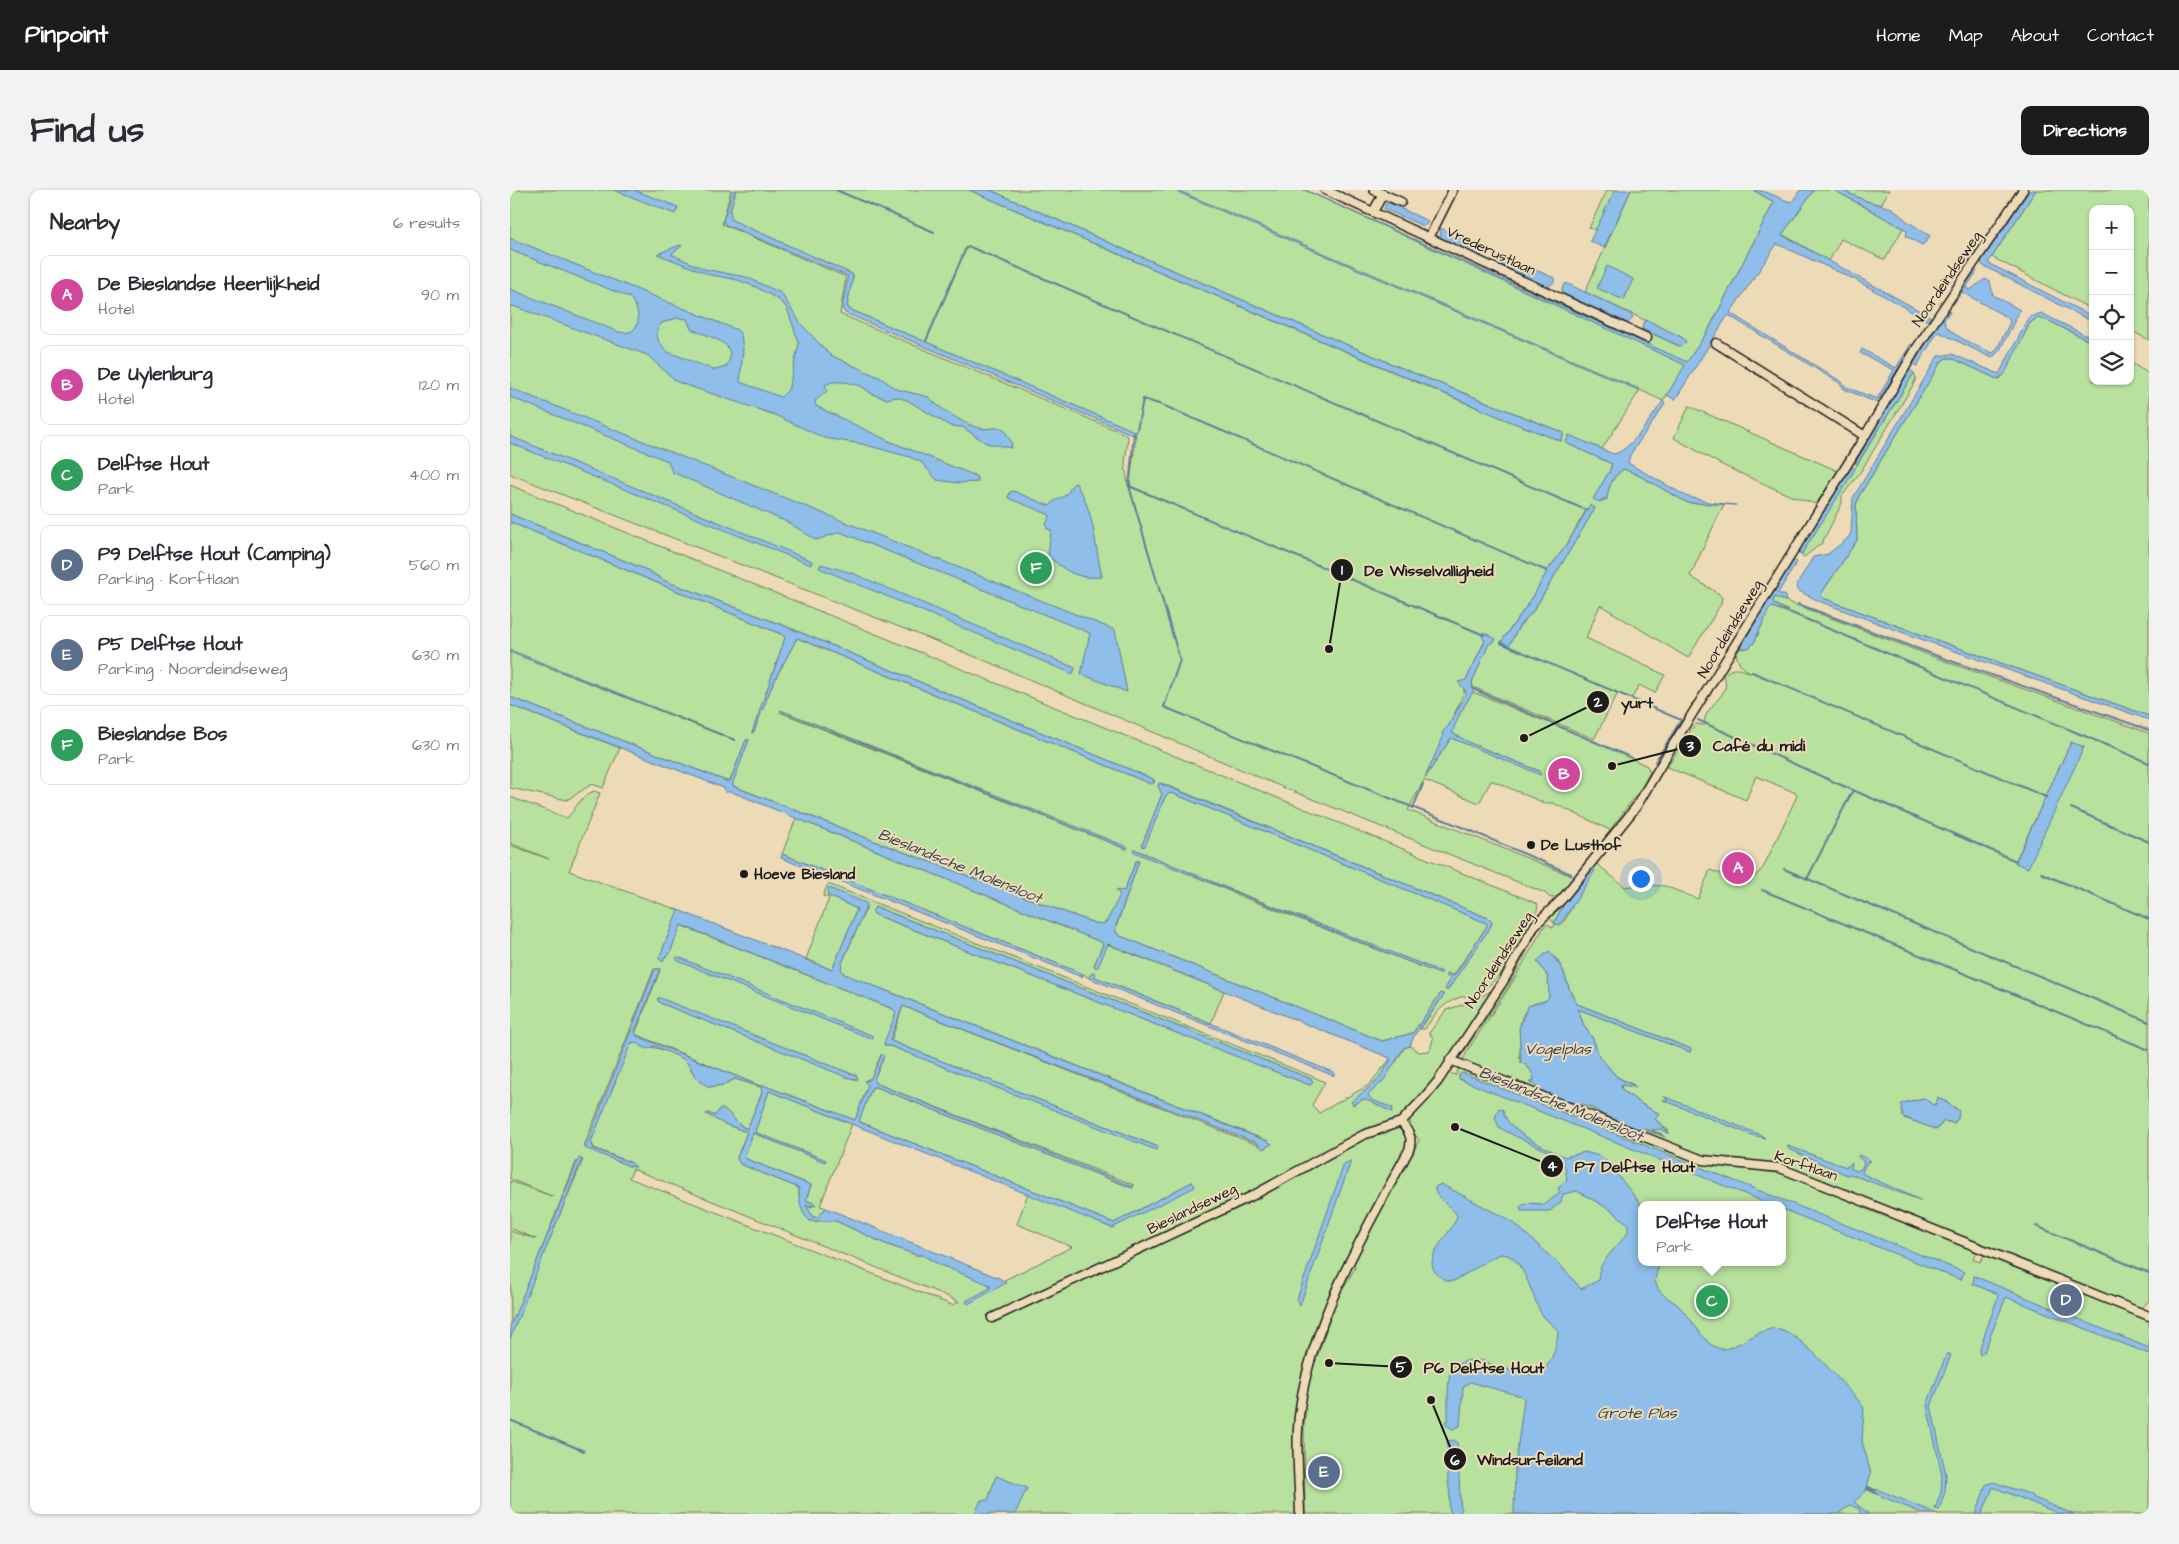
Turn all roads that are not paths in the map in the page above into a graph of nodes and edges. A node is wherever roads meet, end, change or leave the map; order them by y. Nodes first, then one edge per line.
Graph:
1 (1325, 190) edge
2 (1374, 190) edge
3 (1453, 190) edge
4 (2023, 190) edge
5 (1383, 194) junction
6 (1401, 202) dead end
7 (1373, 212) junction
8 (1428, 238) junction
9 (1647, 338) dead end
10 (1716, 343) dead end
11 (1865, 436) junction
12 (1450, 1060) junction
13 (1401, 1122) junction
14 (2149, 1316) edge
15 (992, 1318) dead end
16 (1300, 1514) edge

1 - 7 street, Vrederustlaan
2 - 5 street
3 - 8 street
4 - 11 street, Noordeindseweg
5 - 6 street
5 - 7 street
7 - 8 street, Vrederustlaan
8 - 9 street, Vrederustlaan
10 - 11 street
11 - 12 street, Noordeindseweg
12 - 13 street, Noordeindseweg
12 - 14 street, Korftlaan
13 - 15 street, Bieslandseweg
13 - 16 street

